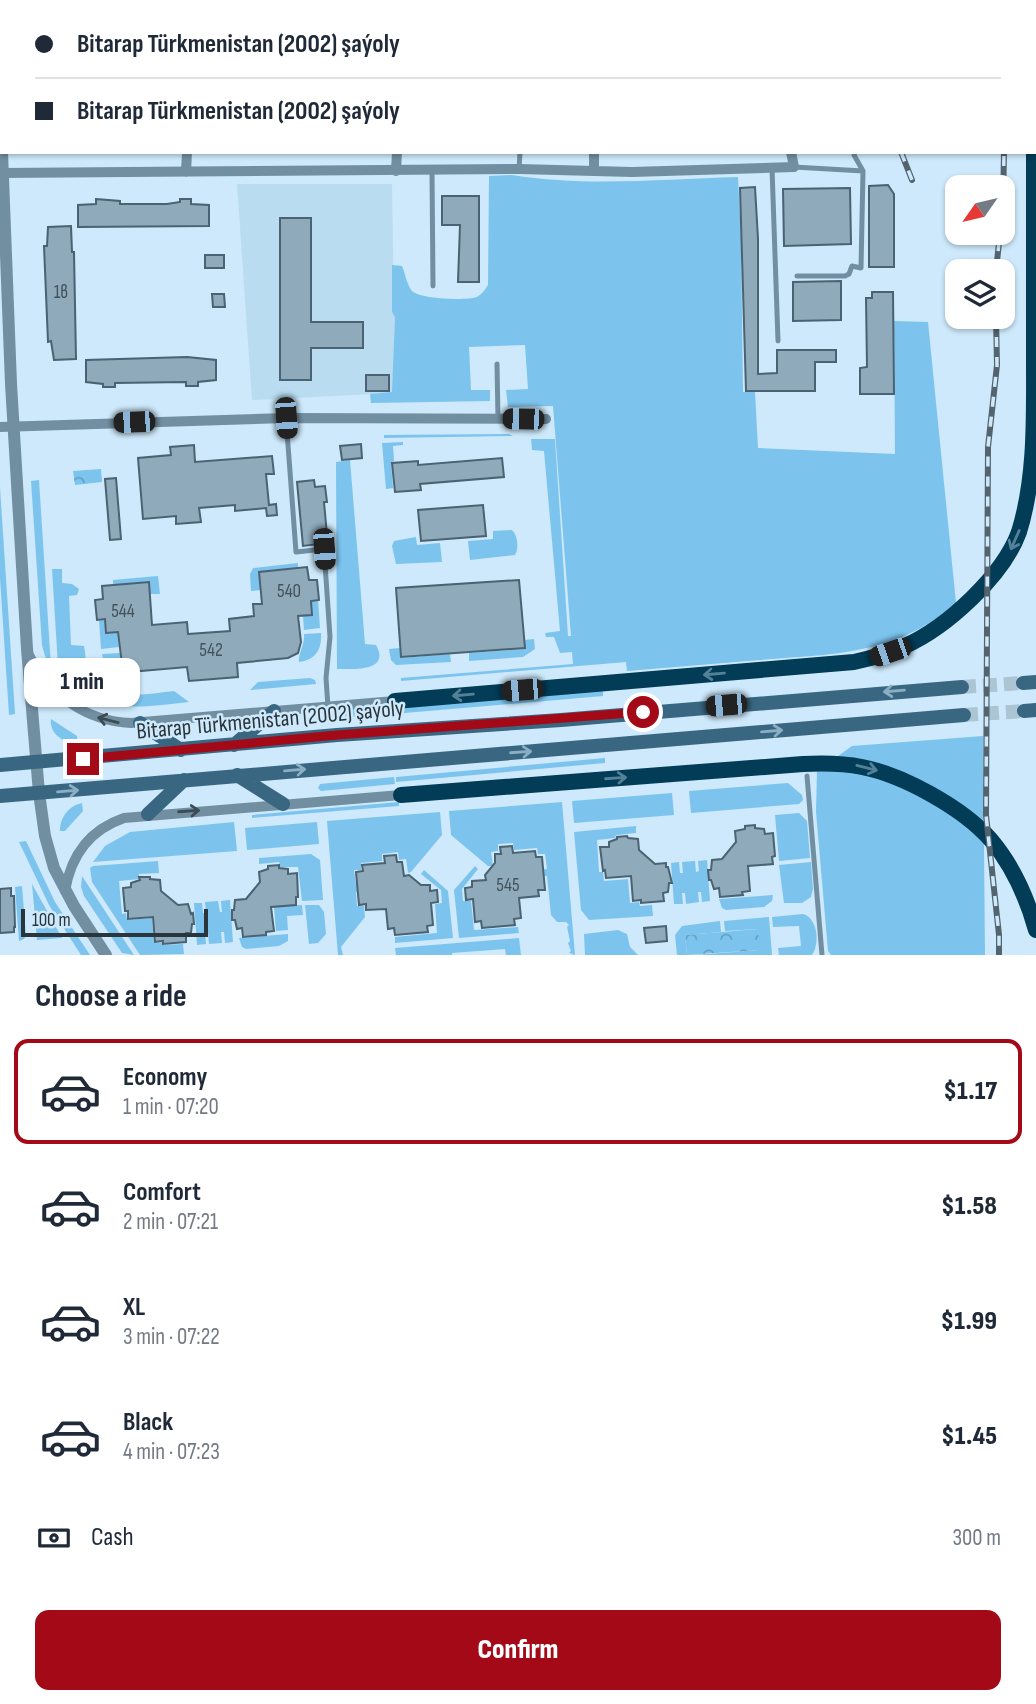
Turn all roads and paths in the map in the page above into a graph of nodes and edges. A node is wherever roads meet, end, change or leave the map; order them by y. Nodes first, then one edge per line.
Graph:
1 (2, 154) edge
2 (187, 154) edge
3 (397, 154) edge
4 (520, 154) edge
5 (594, 154) edge
6 (791, 154) edge
7 (854, 154) edge
8 (1034, 154) edge
9 (794, 167) junction
10 (772, 168) junction
11 (519, 169) junction
12 (396, 171) junction
13 (432, 171) junction
14 (594, 171) junction
15 (863, 171) junction
16 (186, 172) junction
17 (1, 173) edge
18 (797, 276) dead end
19 (433, 286) dead end
20 (778, 341) dead end
21 (497, 364) dead end
22 (286, 418) junction
23 (498, 418) junction
24 (546, 419) dead end
25 (7, 426) edge
26 (27, 649) junction
27 (962, 687) tunnel mouth
28 (395, 701) joint
29 (328, 707) junction
30 (274, 711) junction
31 (964, 715) tunnel mouth
32 (139, 723) junction
33 (234, 745) junction
34 (181, 750) junction
35 (35, 762) junction
36 (0, 765) edge
37 (237, 775) junction
38 (807, 776) dead end
39 (184, 780) junction
40 (39, 793) junction
41 (401, 794) joint
42 (0, 796) edge
43 (283, 804) junction
44 (148, 814) junction
45 (65, 891) junction
46 (1036, 930) edge
47 (106, 955) edge
48 (821, 955) edge

1 - 17 street
2 - 16 street
3 - 12 street
4 - 11 lane
5 - 14 street
6 - 9 street
7 - 15 lane
8 -> 28 highway
9 - 10 street
9 - 15 lane
10 - 14 street
10 - 20 lane
11 - 13 street
11 - 14 street
12 - 13 street
12 - 16 street
13 - 19 lane
15 - 18 lane
16 - 17 street
17 - 25 street
21 - 23 lane
22 - 23 street
22 - 25 street
22 - 29 lane
23 - 24 street
25 - 26 street
32 -> 26 street
26 - 35 street
27 -> 33 main road, Bitarap Türkmenistan (2002) şaýoly
28 - 29 street
29 - 30 street
30 - 32 street
30 - 33 main road
37 -> 31 main road
32 - 34 main road
33 - 34 main road, Bitarap Türkmenistan (2002) şaýoly
34 - 35 main road, Bitarap Türkmenistan (2002) şaýoly
35 - 36 main road, Bitarap Türkmenistan (2002) şaýoly
35 - 40 street
37 - 39 main road
37 - 43 main road
38 - 48 lane
40 -> 39 main road
39 - 44 main road
40 - 42 main road
40 - 45 street
41 - 43 street
41 -> 46 highway
44 -> 43 street
44 - 45 street
45 - 47 street

